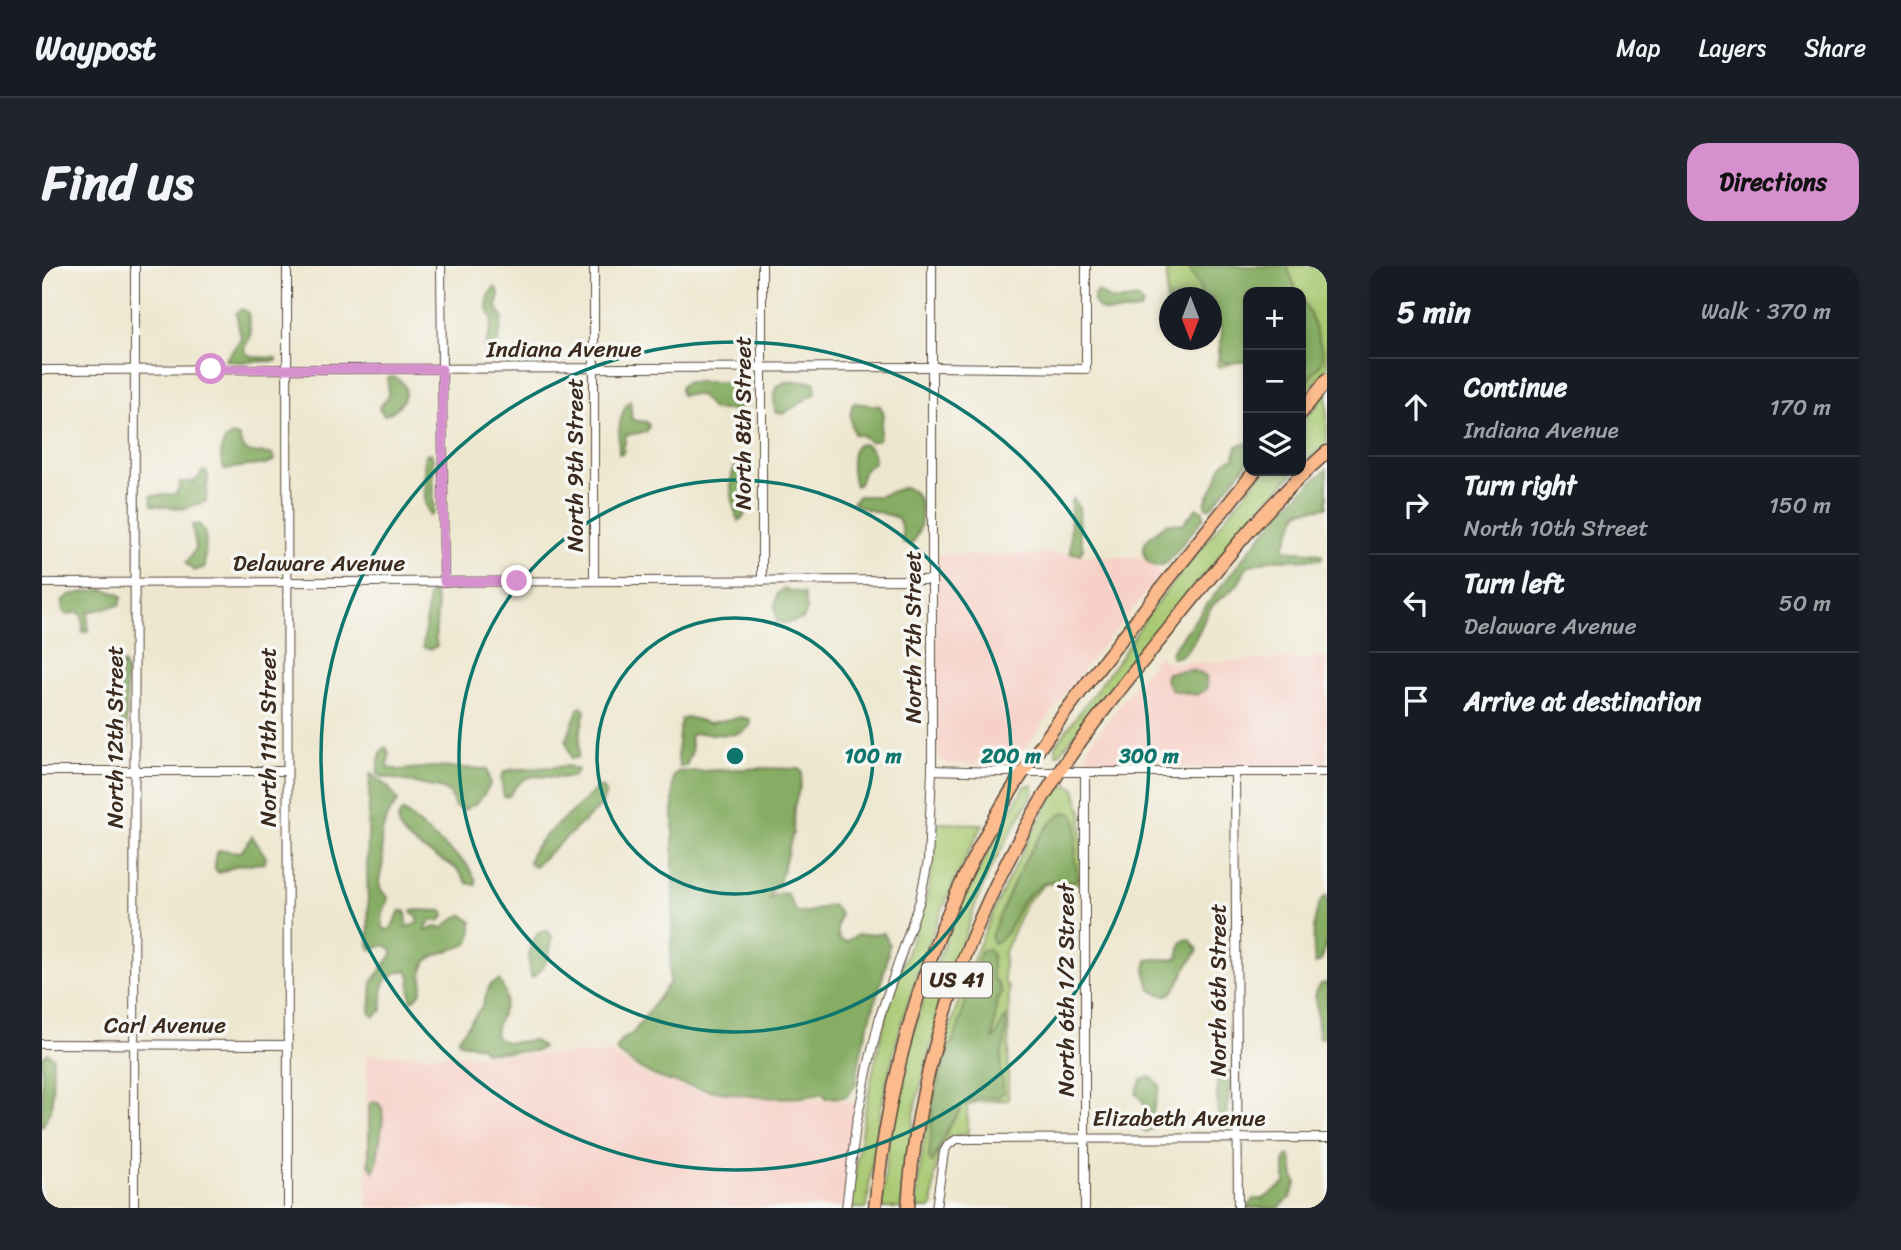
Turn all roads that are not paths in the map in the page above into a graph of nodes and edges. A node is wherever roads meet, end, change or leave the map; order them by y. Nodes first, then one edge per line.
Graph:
1 (135, 266) edge
2 (287, 266) edge
3 (441, 266) edge
4 (594, 266) edge
5 (762, 266) edge
6 (932, 266) edge
7 (1086, 266) edge
8 (932, 367) junction
9 (594, 368) junction
10 (763, 368) junction
11 (134, 369) junction
12 (288, 369) junction
13 (442, 369) junction
14 (42, 370) edge
15 (1327, 380) edge
16 (1306, 406) edge
17 (1327, 452) edge
18 (1251, 476) edge
19 (594, 580) junction
20 (932, 580) junction
21 (762, 581) junction
22 (288, 582) junction
23 (444, 582) junction
24 (42, 583) edge
25 (134, 583) junction
26 (932, 769) junction
27 (42, 771) edge
28 (287, 771) junction
29 (134, 772) junction
30 (1024, 772) junction
31 (1060, 772) junction
32 (1085, 772) junction
33 (1235, 772) junction
34 (1327, 772) edge
35 (42, 1044) edge
36 (134, 1045) junction
37 (287, 1045) junction
38 (1085, 1137) junction
39 (1238, 1138) junction
40 (1327, 1138) edge
41 (134, 1208) edge
42 (288, 1208) edge
43 (846, 1208) edge
44 (875, 1208) edge
45 (908, 1208) edge
46 (936, 1208) edge
47 (1084, 1208) edge
48 (1238, 1208) edge

1 - 11 street, North 12th Street
2 - 12 street, North 11th Street
3 - 13 street
4 - 9 street, North 9th Street
5 - 10 street, North 8th Street
6 - 8 street, North 7th Street
7 - 8 street, Indiana Avenue
8 - 10 street, Indiana Avenue
8 - 20 street, North 7th Street
9 - 10 street, Indiana Avenue
9 - 13 street, Indiana Avenue
9 - 19 street, North 9th Street
10 - 21 street, North 8th Street
11 - 12 street, Indiana Avenue
11 - 14 street, Indiana Avenue
11 - 25 street, North 12th Street
12 - 13 street, Indiana Avenue
12 - 22 street, North 11th Street
13 - 23 street
15 - 16 main road
17 - 31 main road, US 41
18 - 30 main road, US 41
19 - 21 street, Delaware Avenue
19 - 23 street, Delaware Avenue
20 - 21 street, Delaware Avenue
20 - 26 street, North 7th Street
22 - 23 street, Delaware Avenue
22 - 25 street, Delaware Avenue
22 - 28 street, North 11th Street
24 - 25 street, Delaware Avenue
25 - 29 street, North 12th Street
26 - 30 street
26 - 43 street, North 7th Street
27 - 29 street
28 - 29 street
28 - 37 street, North 11th Street
29 - 36 street, North 12th Street
30 - 31 street
30 - 44 main road, US 41
31 - 32 street
31 - 45 main road, US 41
32 - 33 street
32 - 38 street, North 6th 1/2 Street
33 - 34 street
33 - 39 street, North 6th Street
35 - 36 street, Carl Avenue
36 - 37 street, Carl Avenue
36 - 41 street, North 12th Street
37 - 42 street, North 11th Street
38 - 39 street, Elizabeth Avenue
38 - 46 street, Elizabeth Avenue
38 - 47 street, North 6th 1/2 Street
39 - 40 street, Elizabeth Avenue
39 - 48 street, North 6th Street

